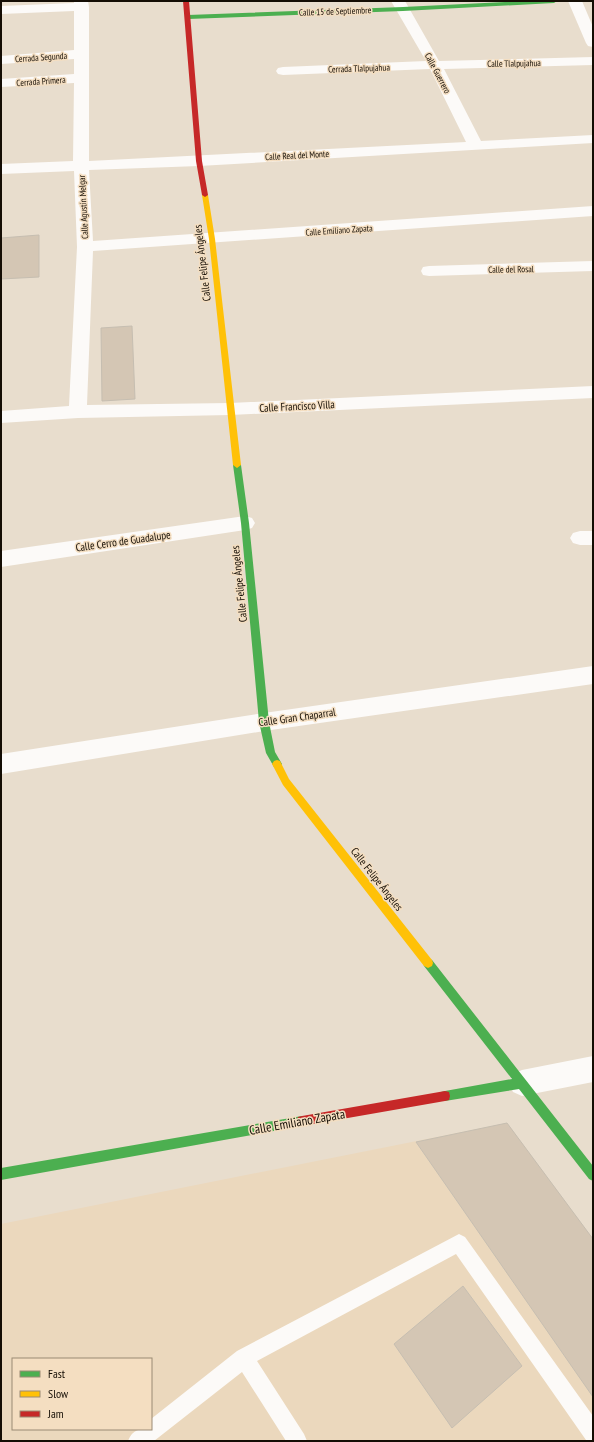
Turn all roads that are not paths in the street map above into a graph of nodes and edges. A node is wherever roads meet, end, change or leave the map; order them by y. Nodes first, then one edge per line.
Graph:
1 (186, 1) edge
2 (554, 1) edge
3 (575, 1) edge
4 (81, 4) edge
5 (401, 5) edge
6 (1, 10) edge
7 (188, 17) junction
8 (593, 43) edge
9 (81, 54) junction
10 (1, 60) edge
11 (593, 61) edge
12 (435, 65) junction
13 (283, 71) dead end
14 (82, 78) junction
15 (1, 83) edge
16 (593, 139) edge
17 (476, 146) junction
18 (199, 161) junction
19 (80, 165) junction
20 (1, 170) edge
21 (593, 211) edge
22 (212, 239) junction
23 (85, 247) junction
24 (593, 266) edge
25 (429, 271) dead end
26 (593, 392) edge
27 (230, 409) junction
28 (78, 412) junction
29 (1, 417) edge
30 (245, 523) junction
31 (1, 559) edge
32 (593, 675) edge
33 (264, 722) junction
34 (1, 764) edge
35 (593, 1069) edge
36 (522, 1083) junction
37 (1, 1174) edge
38 (593, 1175) edge
39 (244, 1358) junction
40 (593, 1433) edge
41 (138, 1441) edge
42 (297, 1441) edge

1 - 7 street, Calle Felipe Ángeles
2 - 5 street, Calle 15 de Septiembre
3 - 8 street
4 - 6 street
4 - 9 street, Calle Agustín Melgar
5 - 7 street, Calle 15 de Septiembre
5 - 12 street, Calle Guerrero
7 - 18 street, Calle Felipe Ángeles
9 - 10 street, Cerrada Segunda
9 - 14 street, Calle Agustín Melgar
11 - 12 street, Calle Tlalpujahua
12 - 13 street, Cerrada Tlalpujahua
12 - 17 street, Calle Guerrero
14 - 15 street, Cerrada Primera
14 - 19 street, Calle Agustín Melgar
16 - 17 street, Calle Real del Monte
17 - 18 street, Calle Real del Monte
18 - 19 street, Calle Real del Monte
18 - 22 street, Calle Felipe Ángeles
19 - 20 street, Calle Real del Monte
19 - 23 street, Calle Agustín Melgar
21 - 22 street, Calle Emiliano Zapata
22 - 23 street, Calle Emiliano Zapata
22 - 27 street, Calle Felipe Ángeles
23 - 28 street, Calle Agustín Melgar
24 - 25 street, Calle del Rosal
26 - 27 street, Calle Francisco Villa
27 - 28 street, Calle Francisco Villa
27 - 30 street, Calle Felipe Ángeles
28 - 29 street, Calle Francisco Villa
30 - 31 street, Calle Cerro de Guadalupe
30 - 33 street, Calle Felipe Ángeles
32 - 33 street, Calle Gran Chaparral
33 - 34 street, Calle Gran Chaparral
33 - 36 street, Calle Felipe Ángeles
35 - 36 street, Calle Emiliano Zapata
36 - 37 street, Calle Emiliano Zapata
36 - 38 street
39 - 40 lane
39 - 41 lane
39 - 42 lane

